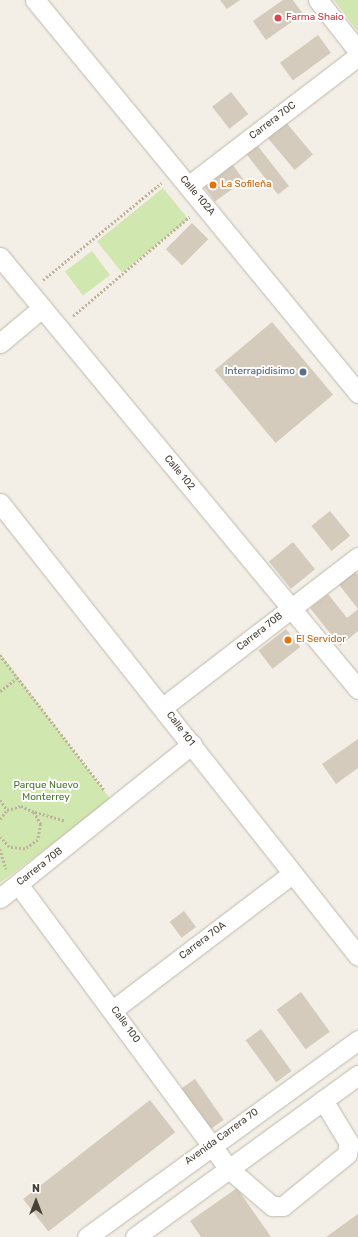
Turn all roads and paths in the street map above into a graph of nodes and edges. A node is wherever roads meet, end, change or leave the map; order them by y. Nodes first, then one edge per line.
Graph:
1 (35, 0) edge
2 (318, 0) edge
3 (358, 51) edge
4 (358, 56) edge
5 (176, 171) junction
6 (188, 186) junction
7 (204, 205) junction
8 (0, 257) edge
9 (29, 292) junction
10 (42, 308) junction
11 (59, 328) junction
12 (0, 343) edge
13 (358, 393) edge
14 (0, 503) edge
15 (358, 557) edge
16 (291, 608) junction
17 (0, 655) edge
18 (17, 678) junction
19 (358, 689) edge
20 (0, 691) edge
21 (163, 707) junction
22 (192, 744) junction
23 (0, 800) edge
24 (116, 806) junction
25 (8, 810) junction
26 (34, 812) junction
27 (0, 819) edge
28 (70, 825) dead end
29 (0, 837) edge
30 (0, 849) edge
31 (292, 874) junction
32 (14, 878) junction
33 (0, 898) edge
34 (358, 956) edge
35 (114, 1008) junction
36 (358, 1040) edge
37 (358, 1075) edge
38 (323, 1100) junction
39 (212, 1144) junction
40 (229, 1169) junction
41 (88, 1237) edge
42 (135, 1237) edge

1 - 5 street, Calle 102A
2 - 3 street
4 - 6 street, Carrera 70C
5 - 6 street, Calle 102A
5 - 9 path
6 - 7 street, Calle 102A
7 - 11 path
7 - 13 street, Calle 102A
8 - 9 street, Calle 102
9 - 10 street, Calle 102
10 - 11 street, Calle 102
10 - 12 street
11 - 16 street, Calle 102
14 - 21 street, Calle 101
15 - 16 street, Carrera 70B
16 - 19 street, Calle 102
16 - 21 street, Carrera 70B
17 - 18 path
18 - 20 path
18 - 24 path
21 - 22 street, Calle 101
22 - 24 street, Carrera 70B
22 - 31 street, Calle 101
23 - 25 path
24 - 32 street, Carrera 70B
25 - 26 path
25 - 27 path
26 - 28 path
26 - 29 path
30 - 32 path
31 - 34 street, Calle 101
31 - 35 street, Carrera 70A
32 - 33 street, Carrera 70B
32 - 35 street, Calle 100
35 - 39 street, Calle 100
36 - 39 street, Avenida Carrera 70
37 - 38 street
38 - 40 street
38 - 40 street, Calle 100
39 - 40 street, Calle 100
39 - 41 street, Avenida Carrera 70
40 - 42 street

